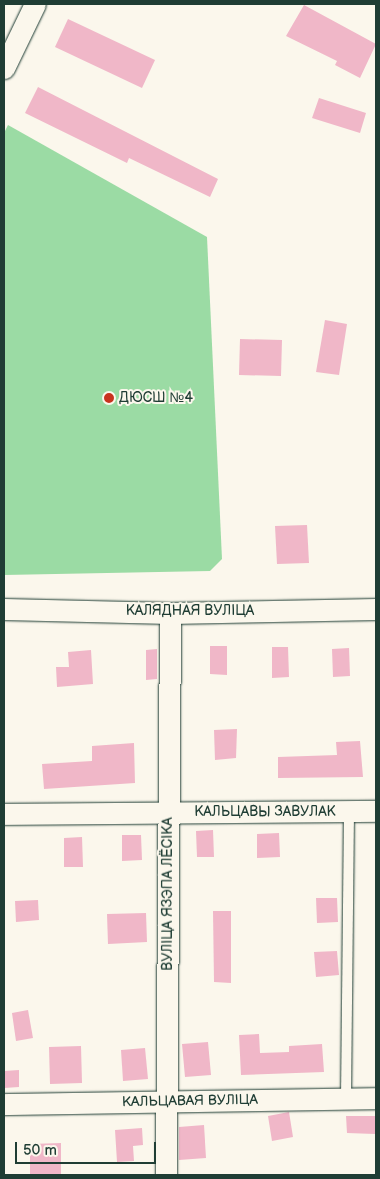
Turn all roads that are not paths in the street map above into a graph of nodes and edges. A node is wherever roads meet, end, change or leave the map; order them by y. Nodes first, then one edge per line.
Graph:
1 (36, 4) edge
2 (4, 68) edge
3 (376, 608) edge
4 (4, 609) edge
5 (170, 613) junction
6 (376, 810) edge
7 (168, 812) junction
8 (349, 812) junction
9 (4, 814) edge
10 (346, 1098) junction
11 (376, 1098) edge
12 (168, 1101) junction
13 (4, 1104) edge
14 (166, 1175) edge

1 - 2 street
3 - 5 street, КАЛЯДНАЯ ВУЛІЦА
4 - 5 street, КАЛЯДНАЯ ВУЛІЦА
5 - 7 street, ВУЛІЦА ЯЗЭПА ЛЁСІКА
6 - 8 street, КАЛЬЦАВЫ ЗАВУЛАК
7 - 8 street, КАЛЬЦАВЫ ЗАВУЛАК
7 - 9 street, КАЛЬЦАВЫ ЗАВУЛАК
7 - 12 street, ВУЛІЦА ЯЗЭПА ЛЁСІКА
8 - 10 lane
10 - 11 street, КАЛЬЦАВАЯ ВУЛІЦА
10 - 12 street, КАЛЬЦАВАЯ ВУЛІЦА
12 - 13 street, КАЛЬЦАВАЯ ВУЛІЦА
12 - 14 street, ВУЛІЦА ЯЗЭПА ЛЁСІКА

